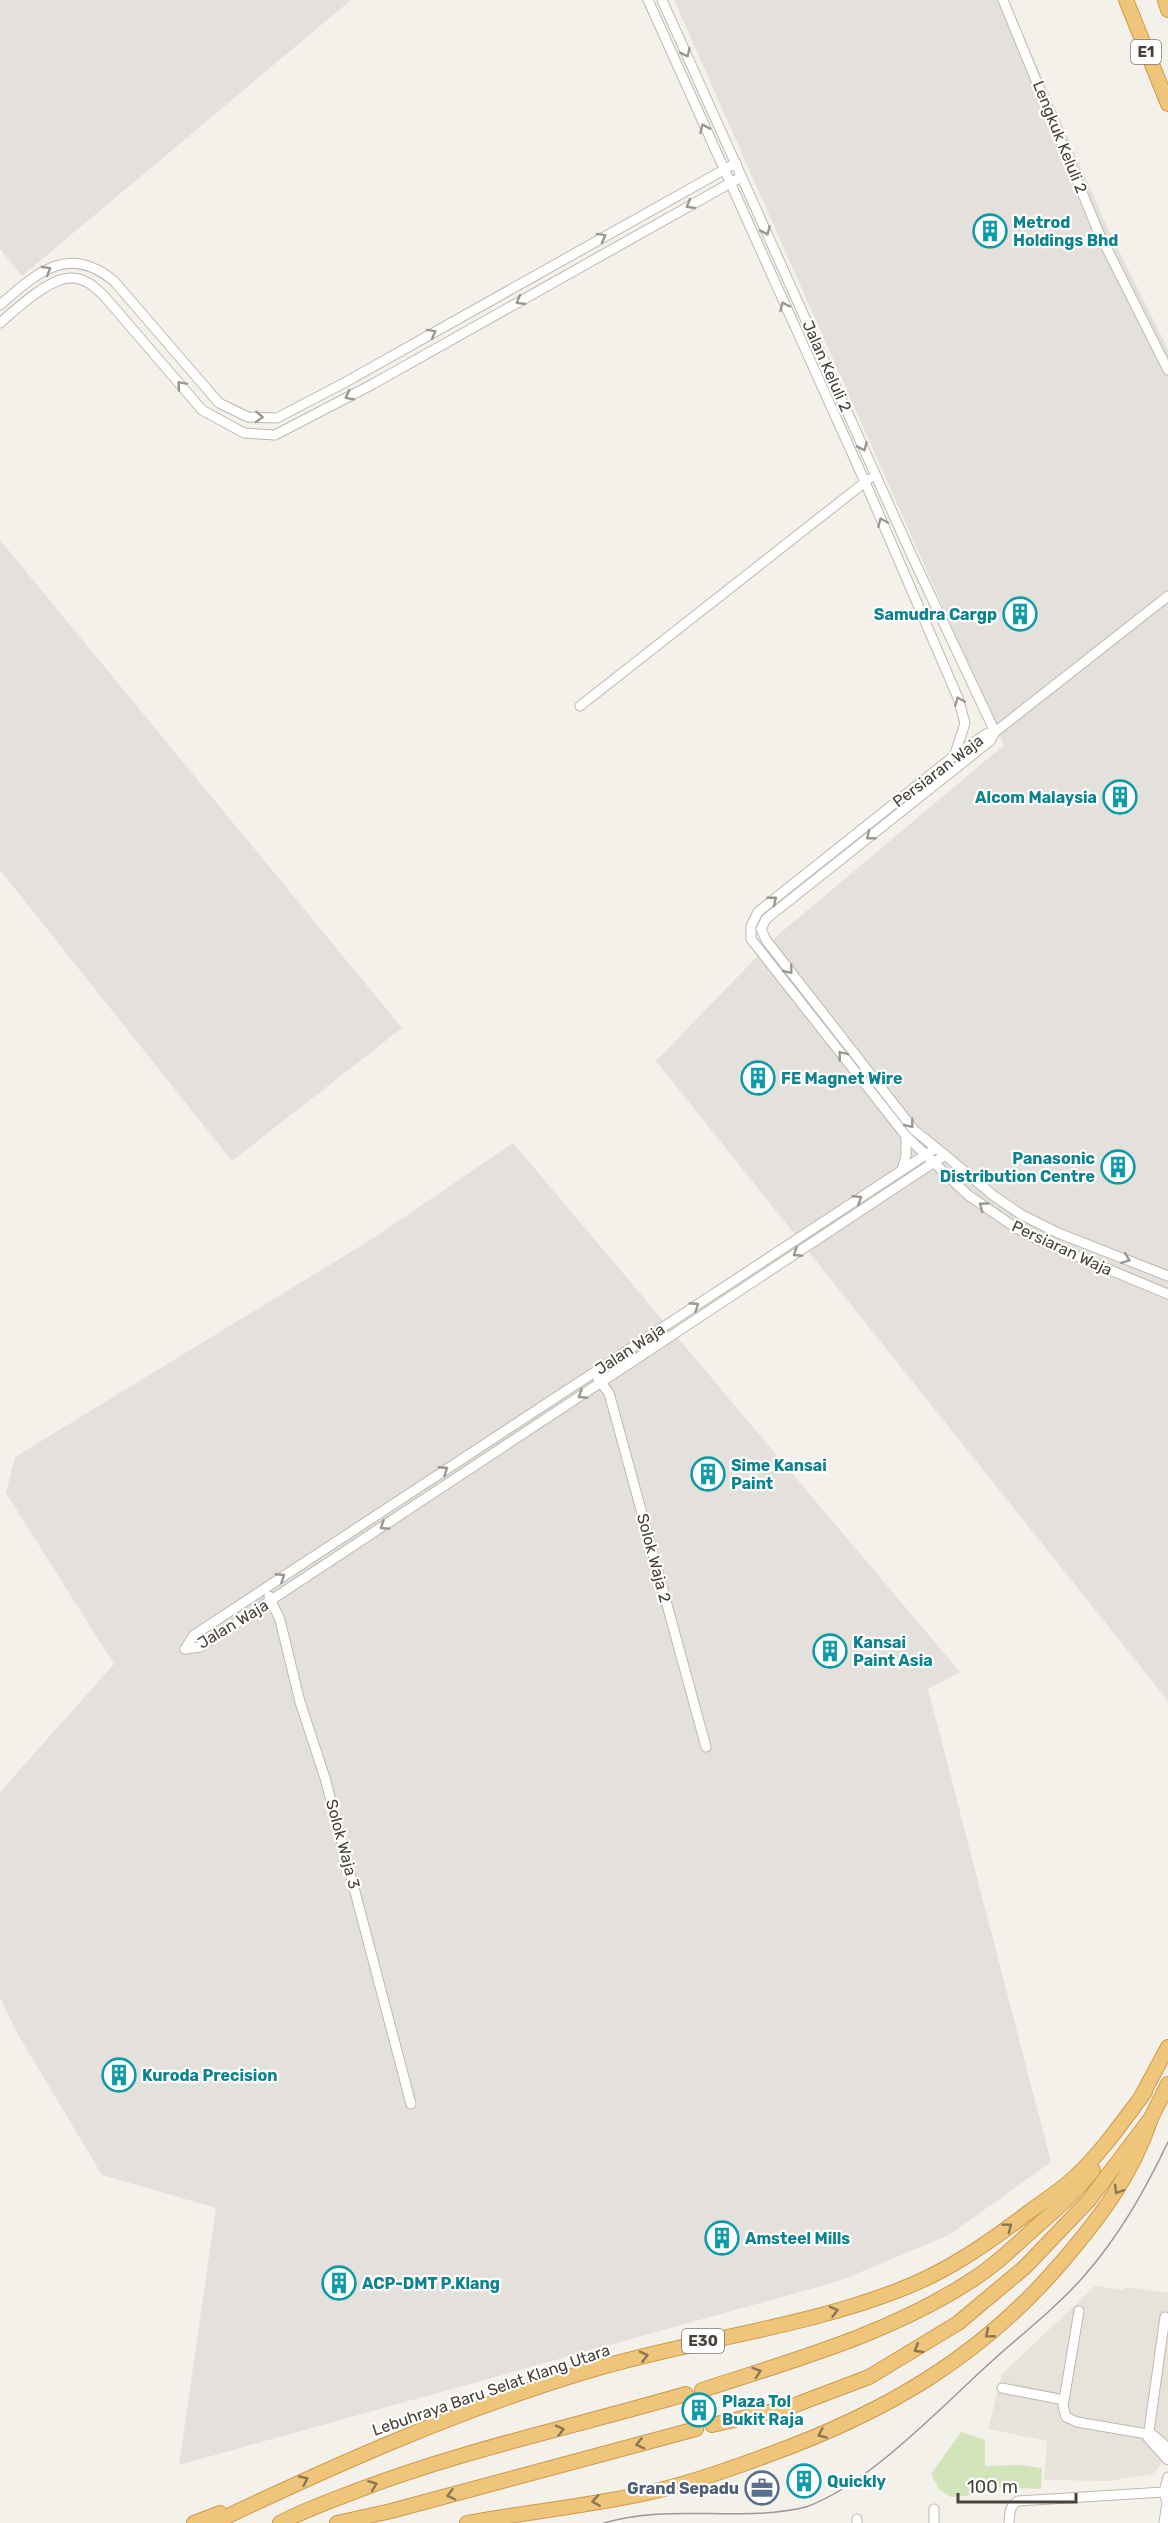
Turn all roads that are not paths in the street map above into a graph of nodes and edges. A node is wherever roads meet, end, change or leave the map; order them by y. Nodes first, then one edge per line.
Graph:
1 (648, 0) edge
2 (662, 0) edge
3 (1004, 0) edge
4 (1126, 0) edge
5 (1165, 0) edge
6 (1168, 10) edge
7 (1168, 104) edge
8 (736, 163) junction
9 (723, 170) junction
10 (741, 177) junction
11 (728, 183) junction
12 (0, 305) edge
13 (0, 323) edge
14 (1168, 370) edge
15 (876, 474) junction
16 (865, 482) junction
17 (1168, 596) edge
18 (580, 706) dead end
19 (995, 732) junction
20 (954, 756) junction
21 (751, 926) junction
22 (761, 929) junction
23 (906, 1136) junction
24 (936, 1148) junction
25 (926, 1155) junction
26 (945, 1155) junction
27 (934, 1163) junction
28 (902, 1170) junction
29 (1168, 1276) edge
30 (1168, 1294) edge
31 (593, 1373) junction
32 (601, 1383) junction
33 (265, 1588) junction
34 (271, 1600) junction
35 (706, 1747) dead end
36 (1168, 2047) edge
37 (1168, 2084) edge
38 (1145, 2092) junction
39 (411, 2104) dead end
40 (1151, 2118) junction
41 (1078, 2312) dead end
42 (1165, 2317) dead end
43 (1002, 2388) dead end
44 (702, 2390) dead end
45 (686, 2394) dead end
46 (1064, 2400) junction
47 (712, 2425) dead end
48 (696, 2429) dead end
49 (1148, 2434) junction
50 (1168, 2448) edge
51 (1168, 2460) edge
52 (1168, 2477) edge
53 (1164, 2492) junction
54 (274, 2494) junction
55 (934, 2509) dead end
56 (194, 2523) edge
57 (213, 2523) edge
58 (280, 2523) edge
59 (337, 2523) edge
60 (467, 2523) edge
61 (934, 2523) edge
62 (1010, 2523) edge
63 (1164, 2523) edge

9 -> 1 street
2 -> 8 street, Jalan Keluli 2
3 - 14 street, Lengkuk Keluli 2
4 - 7 highway, E1
5 - 6 highway
8 - 9 street
8 - 10 street, Jalan Keluli 2
9 - 11 street
12 -> 9 street
10 - 11 street
10 -> 15 street, Jalan Keluli 2
11 -> 13 street
16 -> 11 street
15 - 16 street
15 - 19 street, Jalan Keluli 2
16 - 18 street
20 -> 16 street
17 - 19 street
19 - 20 street, Persiaran Waja
19 -> 22 street, Persiaran Waja
21 -> 20 street, Persiaran Waja
21 - 22 street
23 -> 21 street, Persiaran Waja
22 -> 24 street, Persiaran Waja
23 - 25 street, Persiaran Waja
23 - 28 street
24 - 25 street, Jalan Waja
24 - 26 street, Persiaran Waja
25 - 27 street, Persiaran Waja
25 - 28 street, Jalan Waja
26 - 27 street, Jalan Waja
26 -> 29 street, Persiaran Waja
30 -> 27 street, Persiaran Waja
27 -> 32 street, Jalan Waja
31 -> 28 street, Jalan Waja
31 - 32 street, Solok Waja 2
33 -> 31 street, Jalan Waja
32 -> 34 street, Jalan Waja
32 - 35 street, Solok Waja 2
33 - 34 street, Solok Waja 3
33 - 34 street, Jalan Waja
34 - 39 street, Solok Waja 3
36 - 38 highway, Lebuhraya Baru Selat Klang Utara / E30
37 - 40 highway
44 -> 38 highway, Lebuhraya Baru Selat Klang Utara / E30
54 -> 38 highway, Lebuhraya Baru Selat Klang Utara / E30
40 -> 47 highway
40 -> 60 highway
41 - 46 street
42 - 49 street
43 - 46 street
58 -> 45 highway
46 - 49 street
48 -> 59 highway
49 - 50 street
49 - 51 street
52 - 53 street
53 - 62 street
53 - 63 street
54 - 56 highway
54 - 57 highway, Lebuhraya Baru Selat Klang Utara / E30
55 - 61 street

